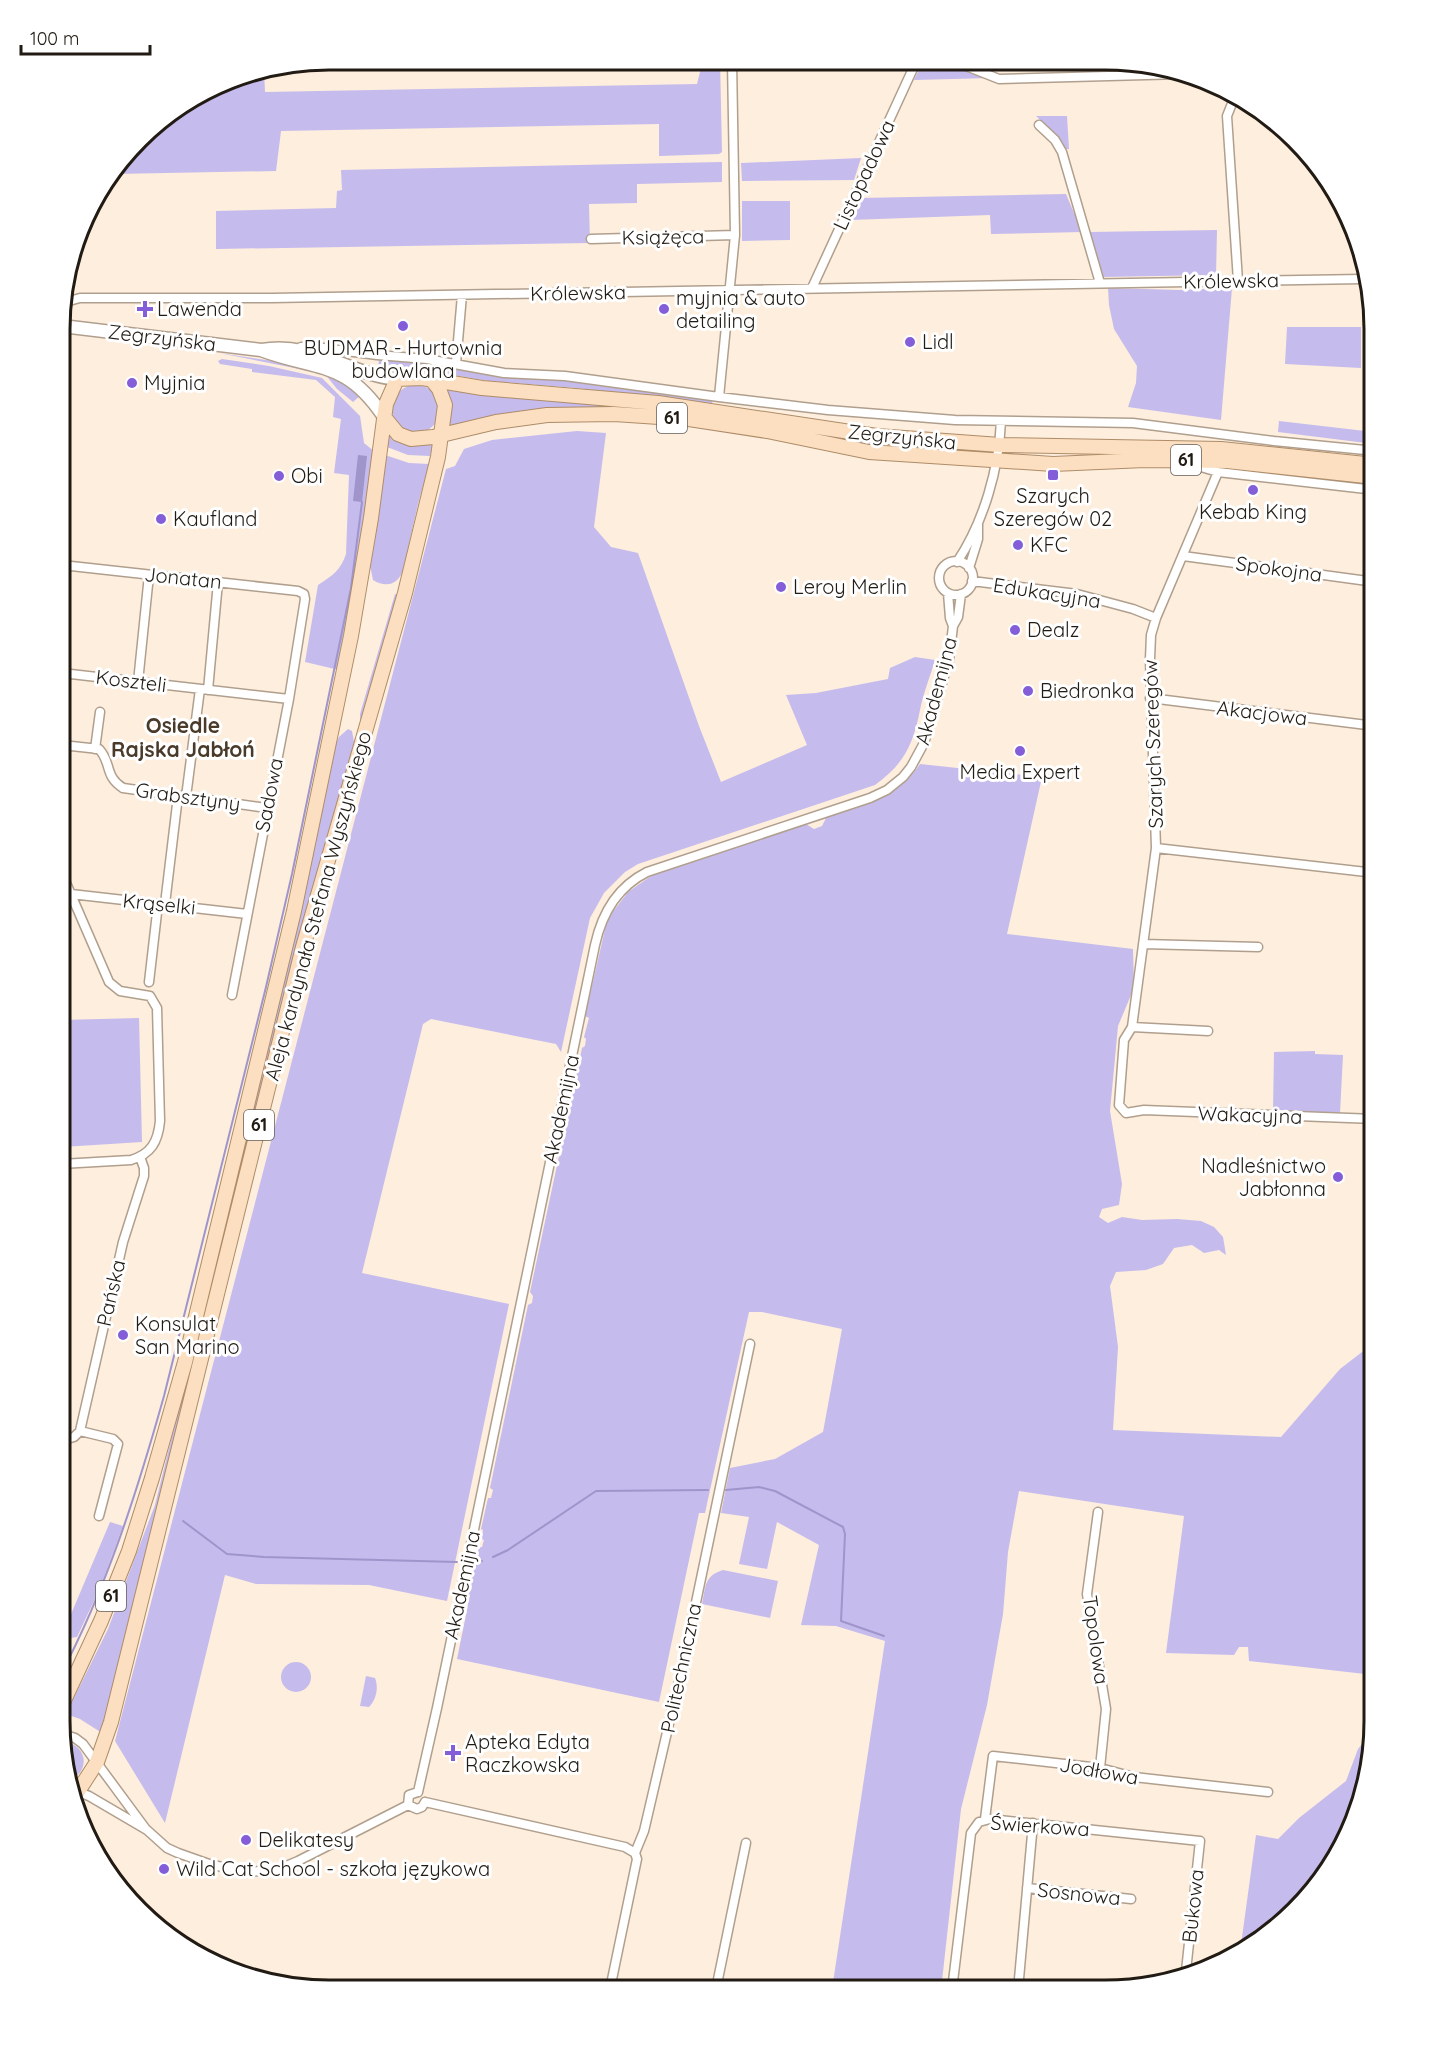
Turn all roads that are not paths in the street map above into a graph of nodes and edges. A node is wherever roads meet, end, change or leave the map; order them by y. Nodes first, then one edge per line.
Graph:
1 (732, 70) edge
2 (912, 70) edge
3 (976, 70) edge
4 (1154, 75) edge
5 (1232, 103) edge
6 (1039, 125) dead end
7 (735, 235) junction
8 (591, 239) dead end
9 (1360, 279) edge
10 (1238, 281) junction
11 (1100, 283) junction
12 (812, 288) junction
13 (730, 290) junction
14 (462, 295) junction
15 (72, 300) edge
16 (70, 327) edge
17 (292, 349) junction
18 (261, 350) junction
19 (456, 364) junction
20 (397, 379) junction
21 (431, 379) junction
22 (719, 397) junction
23 (384, 417) junction
24 (1001, 421) junction
25 (442, 435) junction
26 (999, 445) junction
27 (1364, 450) edge
28 (1177, 460) junction
29 (997, 461) junction
30 (1364, 464) edge
31 (1218, 472) junction
32 (1364, 476) edge
33 (1364, 489) edge
34 (978, 523) junction
35 (1183, 556) junction
36 (957, 562) junction
37 (70, 566) edge
38 (969, 568) junction
39 (149, 575) junction
40 (972, 581) junction
41 (1364, 581) edge
42 (218, 582) junction
43 (303, 594) joint
44 (948, 594) junction
45 (961, 594) junction
46 (1156, 618) junction
47 (953, 626) junction
48 (70, 674) edge
49 (138, 682) junction
50 (204, 689) junction
51 (1150, 698) junction
52 (289, 699) junction
53 (100, 712) dead end
54 (1364, 725) edge
55 (70, 746) edge
56 (95, 749) junction
57 (182, 796) junction
58 (267, 808) junction
59 (1156, 848) junction
60 (1364, 872) edge
61 (71, 894) joint
62 (162, 904) junction
63 (247, 914) junction
64 (1143, 944) junction
65 (1258, 948) dead end
66 (149, 982) dead end
67 (232, 995) dead end
68 (1132, 1027) junction
69 (1208, 1031) dead end
70 (1126, 1113) joint
71 (1364, 1119) edge
72 (141, 1157) junction
73 (70, 1163) edge
74 (750, 1344) dead end
75 (80, 1431) junction
76 (70, 1438) edge
77 (1098, 1512) dead end
78 (99, 1516) dead end
79 (70, 1688) edge
80 (71, 1737) edge
81 (96, 1762) junction
82 (1100, 1768) junction
83 (79, 1789) edge
84 (418, 1792) junction
85 (1268, 1792) dead end
86 (81, 1793) edge
87 (424, 1802) junction
88 (408, 1804) junction
89 (985, 1819) junction
90 (1033, 1823) junction
91 (147, 1830) junction
92 (1200, 1841) joint
93 (747, 1843) dead end
94 (635, 1853) junction
95 (1027, 1888) junction
96 (1131, 1899) dead end
97 (1186, 1967) edge
98 (612, 1980) edge
99 (718, 1980) edge
100 (953, 1980) edge
101 (1019, 1980) edge

1 - 7 street
2 - 12 street, Listopadowa
3 - 4 street
5 - 10 street
6 - 11 street
7 - 8 street, Książęca
7 - 13 street
9 - 10 street, Królewska
10 - 11 street, Królewska
11 - 12 street, Królewska
12 - 13 street, Królewska
13 - 14 street, Królewska
13 - 22 street
14 - 15 street, Królewska
14 - 19 street
16 - 18 main road, Zegrzyńska
17 - 18 main road, Zegrzyńska
17 - 19 street
17 - 20 main road, Zegrzyńska
18 - 23 main road, Zegrzyńska
19 - 22 street
20 - 21 main road
20 - 23 main road, 61
21 - 25 main road
21 - 26 main road, Zegrzyńska / 61
22 - 24 street
23 - 25 main road
23 - 79 main road, Aleja kardynała Stefana Wyszyńskiego / 61
24 - 26 street
24 - 27 street
25 - 29 main road, Zegrzyńska / 61
25 - 81 main road, Aleja kardynała Stefana Wyszyńskiego / 61
26 - 29 street
26 - 30 main road, Zegrzyńska / 61
28 - 29 main road, Zegrzyńska / 61
28 - 31 street
28 - 32 main road, Zegrzyńska / 61
29 - 34 street
31 - 33 street
31 - 35 street, Szarych Szeregów
34 - 36 street
34 - 38 street
35 - 41 street, Spokojna
35 - 46 street, Szarych Szeregów
36 - 38 street
36 - 44 street
37 - 39 street, Jonatan
38 - 40 street
39 - 42 street, Jonatan
39 - 49 street
40 - 45 street
40 - 46 street, Edukacyjna
42 - 43 street, Jonatan
42 - 50 street
43 - 52 street, Sadowa
44 - 45 street
44 - 47 street, Akademijna
45 - 47 street, Akademijna
46 - 51 street, Szarych Szeregów
47 - 84 street, Akademijna
48 - 49 street, Koszteli
49 - 50 street, Koszteli
50 - 52 street, Koszteli
50 - 57 street
51 - 54 street, Akacjowa
51 - 59 street, Szarych Szeregów
52 - 58 street, Sadowa
53 - 56 street
55 - 56 street
56 - 57 street, Grabsztyny
57 - 58 street, Grabsztyny
57 - 62 street
58 - 63 street, Sadowa
59 - 60 street
59 - 64 street, Szarych Szeregów
61 - 62 street, Krąselki
61 - 72 street
62 - 63 street, Krąselki
62 - 66 street
63 - 67 street, Sadowa
64 - 65 street
64 - 68 street, Szarych Szeregów
68 - 69 street
68 - 70 street, Szarych Szeregów
70 - 71 street, Wakacyjna
72 - 73 street
72 - 75 street, Pańska
74 - 94 street, Politechniczna
75 - 76 street
75 - 78 street
77 - 82 street, Topolowa
80 - 81 street
81 - 83 main road, Aleja kardynała Stefana Wyszyńskiego
81 - 91 street
82 - 85 street, Jodłowa
82 - 89 street, Jodłowa
84 - 87 street
84 - 88 street
86 - 91 street
87 - 88 street
87 - 94 street
88 - 91 street
89 - 90 street, Świerkowa
89 - 100 street, Świerkowa
90 - 92 street, Świerkowa
90 - 95 street, Sosnowa
92 - 97 street, Bukowa
93 - 99 street
94 - 98 street, Politechniczna
95 - 96 street, Sosnowa
95 - 101 street, Sosnowa

